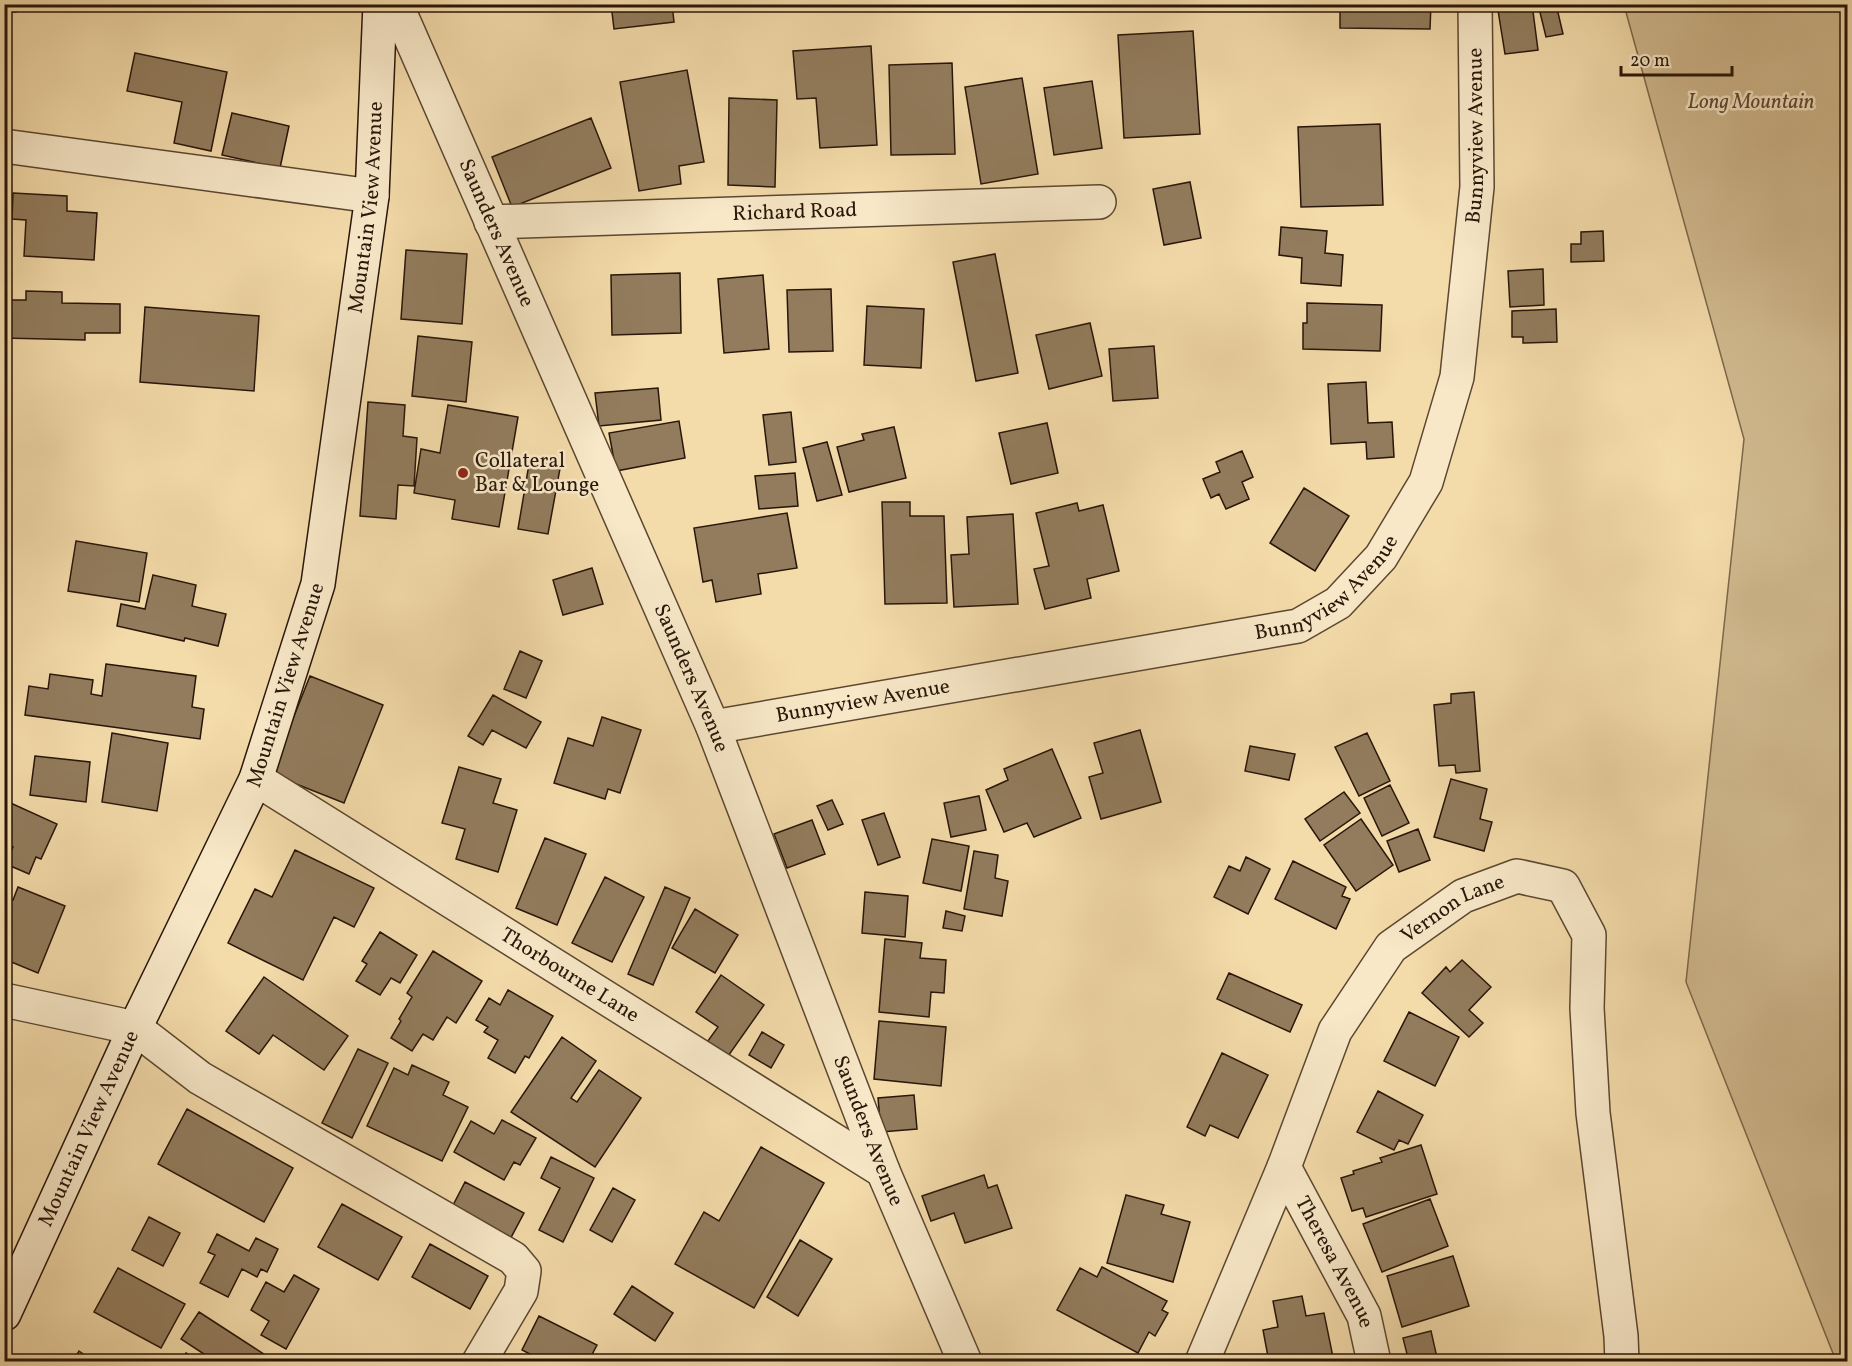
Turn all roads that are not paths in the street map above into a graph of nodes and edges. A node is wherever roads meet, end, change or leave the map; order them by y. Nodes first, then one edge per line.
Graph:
1 (380, 4) edge
2 (396, 4) edge
3 (1475, 4) edge
4 (4, 146) edge
5 (372, 196) junction
6 (1099, 202) dead end
7 (491, 222) junction
8 (713, 727) junction
9 (256, 779) junction
10 (4, 1000) edge
11 (135, 1028) junction
12 (1284, 1167) junction
13 (883, 1171) junction
14 (4, 1314) edge
15 (479, 1362) edge
16 (965, 1362) edge
17 (1202, 1362) edge
18 (1374, 1362) edge
19 (1622, 1362) edge

1 - 5 street, Mountain View Avenue
2 - 7 street, Saunders Avenue
3 - 8 street, Bunnyview Avenue
4 - 5 street
5 - 9 street, Mountain View Avenue
6 - 7 street, Richard Road
7 - 8 street, Saunders Avenue
8 - 13 street, Saunders Avenue
9 - 11 street, Mountain View Avenue
9 - 13 street, Thorbourne Lane
10 - 11 street
11 - 14 street, Mountain View Avenue
11 - 15 street
12 - 17 street, Vernon Lane
12 - 18 street, Theresa Avenue
12 - 19 street, Vernon Lane
13 - 16 street, Saunders Avenue

